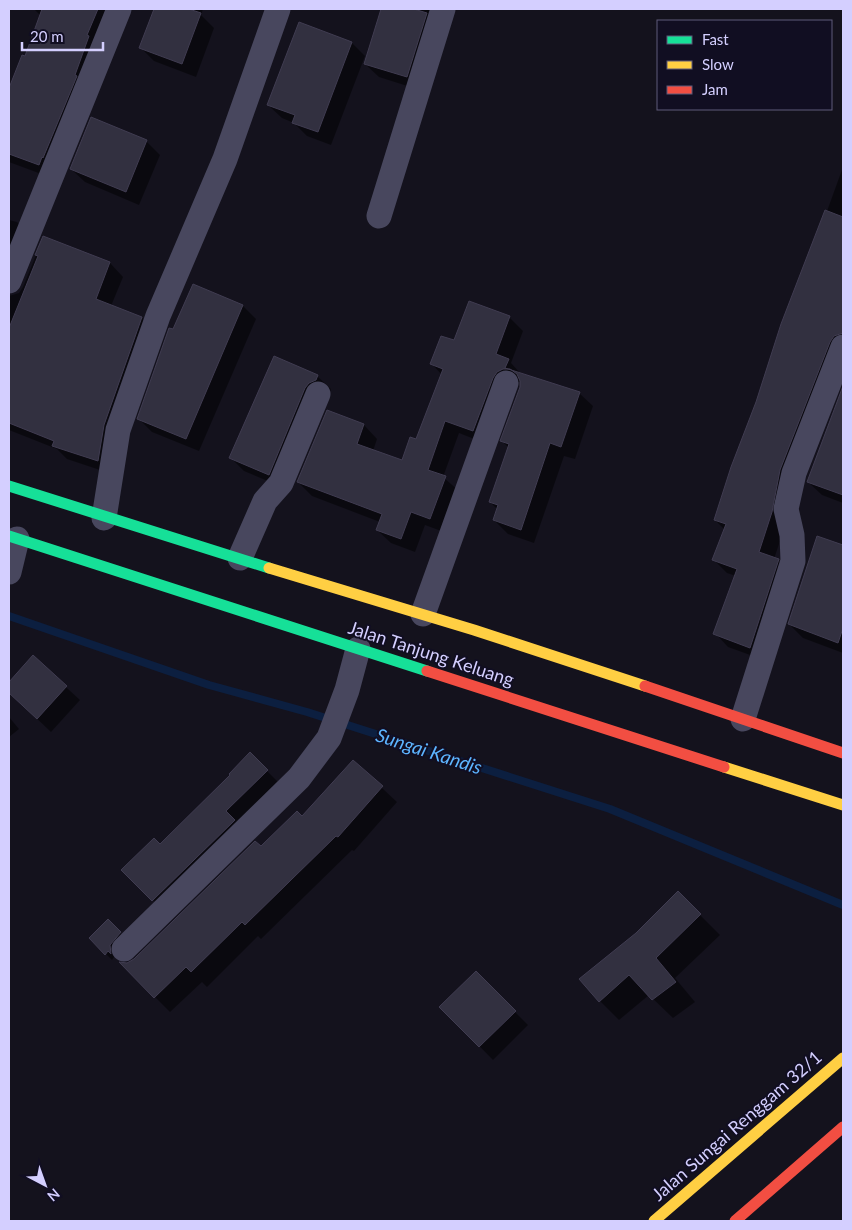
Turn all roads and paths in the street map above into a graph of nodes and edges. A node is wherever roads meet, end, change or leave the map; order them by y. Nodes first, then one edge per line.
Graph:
1 (119, 9) edge
2 (278, 9) edge
3 (443, 9) edge
4 (379, 216) dead end
5 (9, 281) edge
6 (843, 347) edge
7 (506, 382) dead end
8 (318, 394) dead end
9 (9, 486) edge
10 (104, 518) junction
11 (13, 538) edge
12 (240, 558) junction
13 (10, 568) edge
14 (423, 614) junction
15 (358, 649) junction
16 (743, 719) junction
17 (843, 753) edge
18 (843, 805) edge
19 (124, 949) dead end
20 (843, 1058) edge
21 (843, 1127) edge
22 (654, 1221) edge
23 (736, 1221) edge

1 - 5 street
2 - 10 street
3 - 4 street
6 - 16 street
7 - 14 street
8 - 12 street
9 - 10 main road, Jalan Tanjung Keluang
10 - 12 main road, Jalan Tanjung Keluang
11 - 13 street
11 - 15 main road, Jalan Tanjung Keluang
12 - 14 main road, Jalan Tanjung Keluang
14 - 16 main road, Jalan Tanjung Keluang
15 - 18 main road, Jalan Tanjung Keluang
15 - 19 street
16 - 17 main road, Jalan Tanjung Keluang
20 - 22 main road, Jalan Sungai Renggam 32/1
21 - 23 main road

